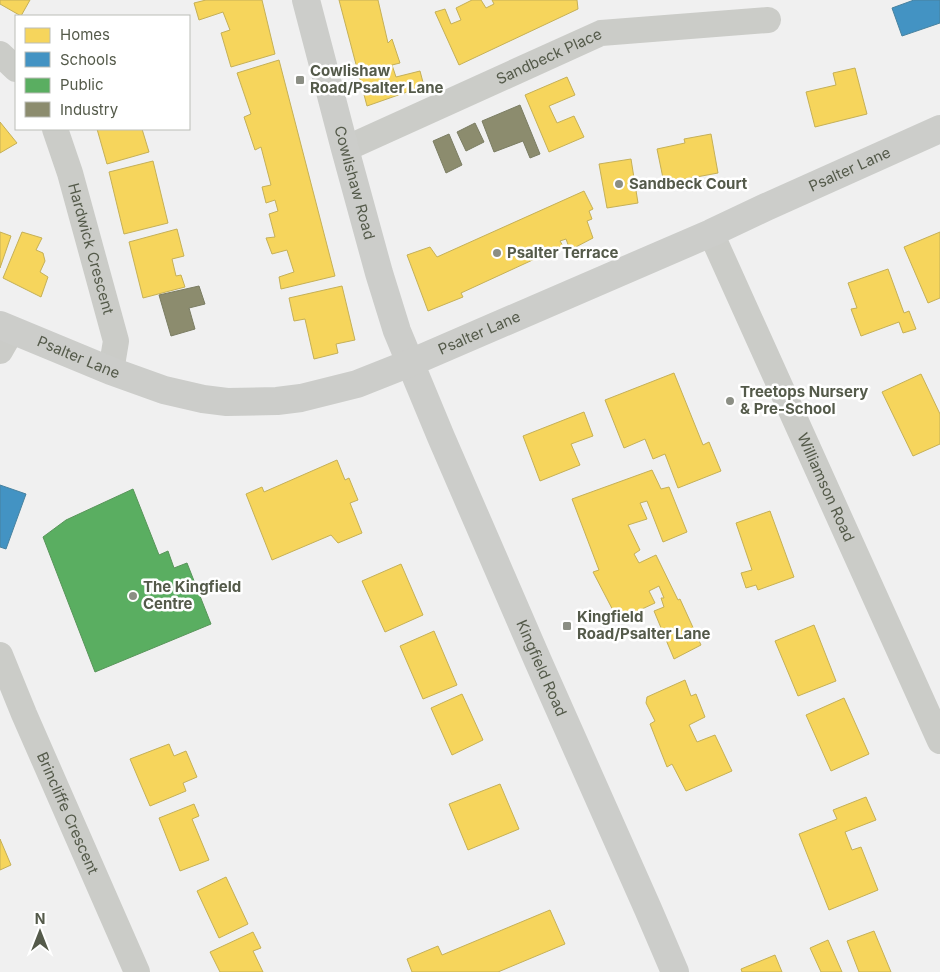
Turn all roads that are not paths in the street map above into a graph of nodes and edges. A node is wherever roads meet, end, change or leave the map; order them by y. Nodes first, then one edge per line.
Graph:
1 (306, 0) edge
2 (768, 20) dead end
3 (0, 54) edge
4 (15, 68) edge
5 (940, 129) edge
6 (55, 130) edge
7 (345, 149) junction
8 (712, 233) junction
9 (4, 335) edge
10 (410, 363) junction
11 (111, 371) junction
12 (0, 655) edge
13 (940, 741) edge
14 (137, 972) edge
15 (675, 972) edge

1 - 7 street, Cowlishaw Road
2 - 7 street, Sandbeck Place
3 - 4 street
5 - 8 street, Psalter Lane
6 - 11 street, Hardwick Crescent
7 - 10 street, Cowlishaw Road
8 - 10 street, Psalter Lane
8 - 13 street, Williamson Road
9 - 11 street, Psalter Lane
10 - 11 street, Psalter Lane
10 - 15 street, Kingfield Road
12 - 14 street, Brincliffe Crescent

